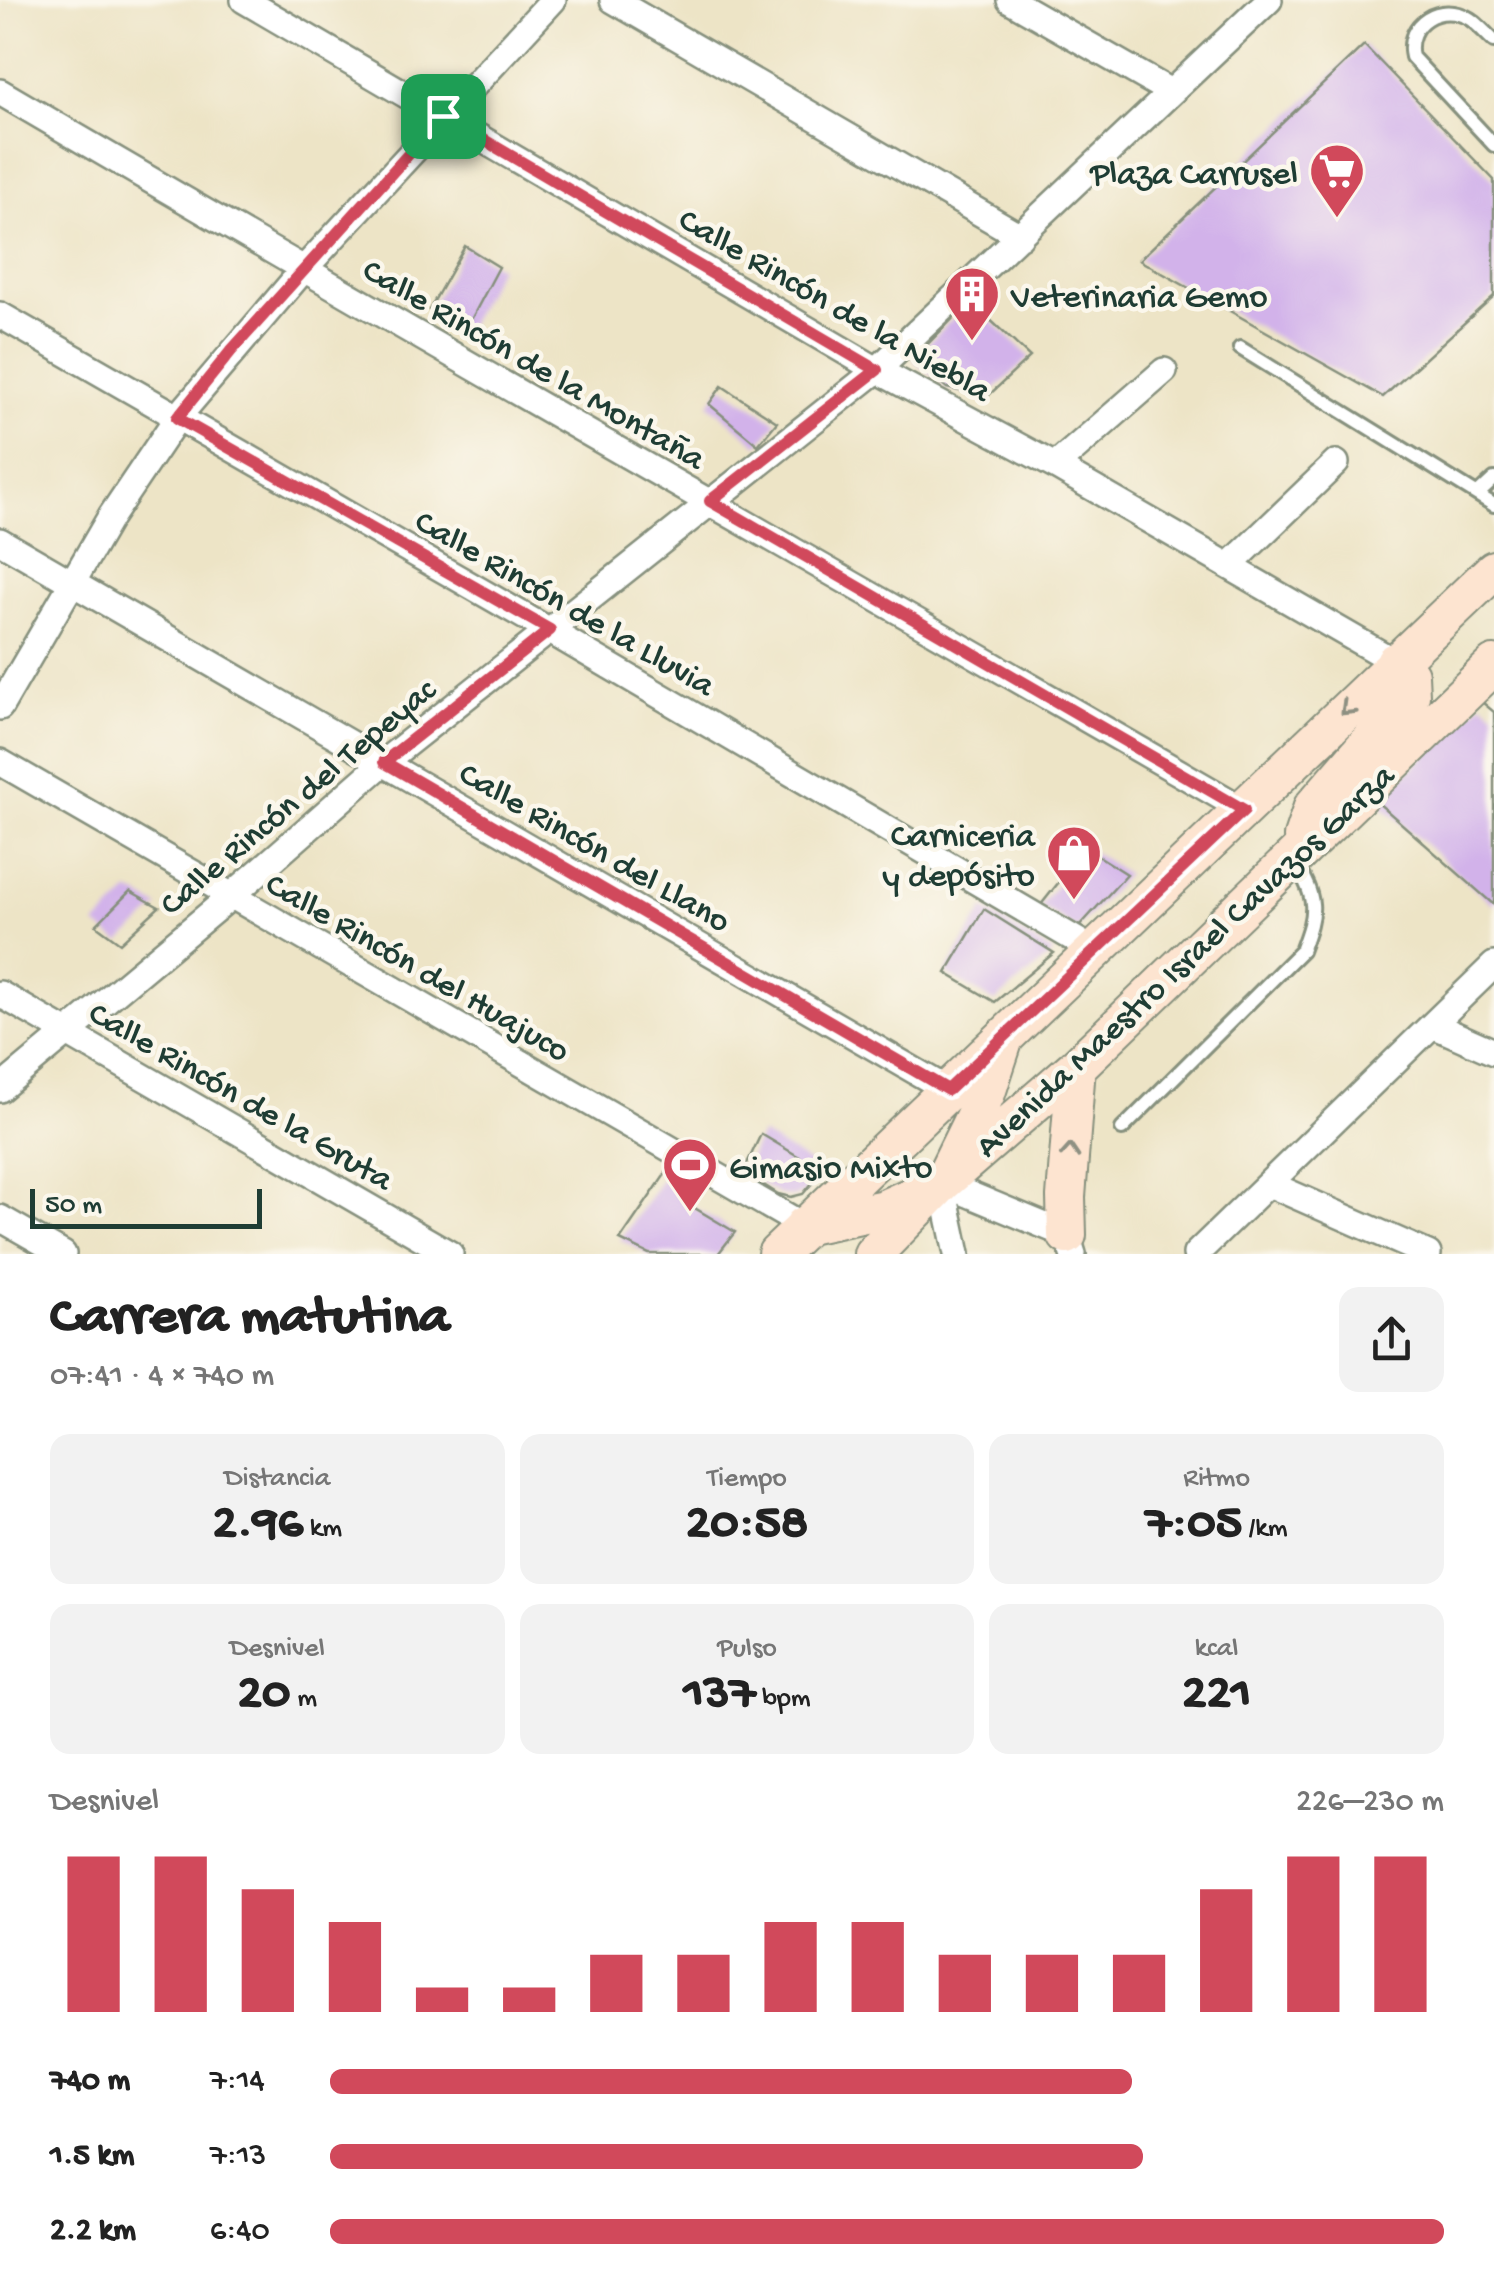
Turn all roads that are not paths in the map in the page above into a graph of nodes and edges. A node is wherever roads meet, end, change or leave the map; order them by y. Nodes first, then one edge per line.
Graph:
1 (244, 0) edge
2 (553, 0) edge
3 (613, 0) edge
4 (1010, 0) edge
5 (1269, 0) edge
6 (1494, 41) edge
7 (0, 92) edge
8 (1170, 92) junction
9 (443, 116) junction
10 (1494, 145) edge
11 (1020, 236) junction
12 (303, 270) junction
13 (0, 315) edge
14 (1240, 348) dead end
15 (877, 370) junction
16 (1164, 372) dead end
17 (177, 418) junction
18 (1336, 463) dead end
19 (1055, 466) junction
20 (1494, 478) edge
21 (1478, 494) junction
22 (710, 501) junction
23 (1494, 505) edge
24 (0, 540) edge
25 (1230, 566) junction
26 (1494, 570) edge
27 (72, 582) junction
28 (550, 630) junction
29 (1395, 662) junction
30 (1494, 665) edge
31 (0, 706) edge
32 (0, 762) edge
33 (384, 762) junction
34 (1244, 810) junction
35 (1296, 856) junction
36 (230, 897) junction
37 (1095, 952) junction
38 (1494, 965) edge
39 (0, 994) edge
40 (1433, 1025) junction
41 (66, 1034) junction
42 (1005, 1034) junction
43 (1494, 1052) edge
44 (1076, 1068) junction
45 (0, 1089) edge
46 (948, 1090) junction
47 (1122, 1129) dead end
48 (942, 1183) junction
49 (1269, 1184) junction
50 (0, 1218) edge
51 (804, 1226) junction
52 (1070, 1244) edge
53 (62, 1254) edge
54 (450, 1254) edge
55 (777, 1254) edge
56 (872, 1254) edge
57 (957, 1254) edge
58 (1196, 1254) edge
59 (1428, 1254) edge

1 - 9 street, Calle Rincón de la Niebla
2 - 9 street
3 - 11 street
4 - 8 street
5 - 8 street, Calle Rincón del Tepeyac
6 - 10 lane
7 - 12 street, Calle Rincón de la Montaña
8 - 11 street, Calle Rincón del Tepeyac
9 - 12 street
9 - 15 street, Calle Rincón de la Niebla
11 - 15 street, Calle Rincón del Tepeyac
12 - 17 street
12 - 22 street, Calle Rincón de la Montaña
13 - 17 street, Calle Rincón de la Lluvia
14 - 21 lane
15 - 19 street, Calle Rincón de la Niebla
15 - 22 street, Calle Rincón del Tepeyac
16 - 19 street
17 - 27 street
17 - 28 street, Calle Rincón de la Lluvia
18 - 25 street
19 - 25 street, Calle Rincón de la Niebla
20 - 21 lane
21 - 23 lane
22 - 28 street, Calle Rincón del Tepeyac
22 - 34 street, Calle Rincón de la Montaña
24 - 27 street, Calle Rincón del Llano
25 - 29 street, Calle Rincón de la Niebla
26 - 29 main road, Avenida Maestro Israel Cavazos Garza
27 - 31 street
27 - 33 street, Calle Rincón del Llano
28 - 33 street, Calle Rincón del Tepeyac
28 - 37 street, Calle Rincón de la Lluvia
29 -> 34 main road, Avenida Maestro Israel Cavazos Garza
29 - 35 main road
30 - 35 main road, Avenida Maestro Israel Cavazos Garza
32 - 36 street, Calle Rincón del Huajuco
33 - 36 street, Calle Rincón del Tepeyac
33 - 46 street, Calle Rincón del Llano
34 - 37 main road, Avenida Maestro Israel Cavazos Garza
35 - 44 main road, Avenida Maestro Israel Cavazos Garza
35 - 47 lane
36 - 41 street, Calle Rincón del Tepeyac
36 - 51 street, Calle Rincón del Huajuco
37 - 42 main road, Avenida Maestro Israel Cavazos Garza
38 - 40 street
39 - 41 street, Calle Rincón de la Gruta
40 - 43 street
40 - 49 street
41 - 45 street, Calle Rincón del Tepeyac
41 - 54 street, Calle Rincón de la Gruta
42 - 46 main road, Avenida Maestro Israel Cavazos Garza
42 - 48 main road
44 - 48 main road, Avenida Maestro Israel Cavazos Garza
52 -> 44 main road
46 - 51 main road, Avenida Maestro Israel Cavazos Garza
48 - 51 main road
48 - 52 street
48 - 56 main road, Avenida Maestro Israel Cavazos Garza
48 - 57 street
49 - 58 street
49 - 59 street
50 - 53 street
51 - 55 main road, Avenida Maestro Israel Cavazos Garza

